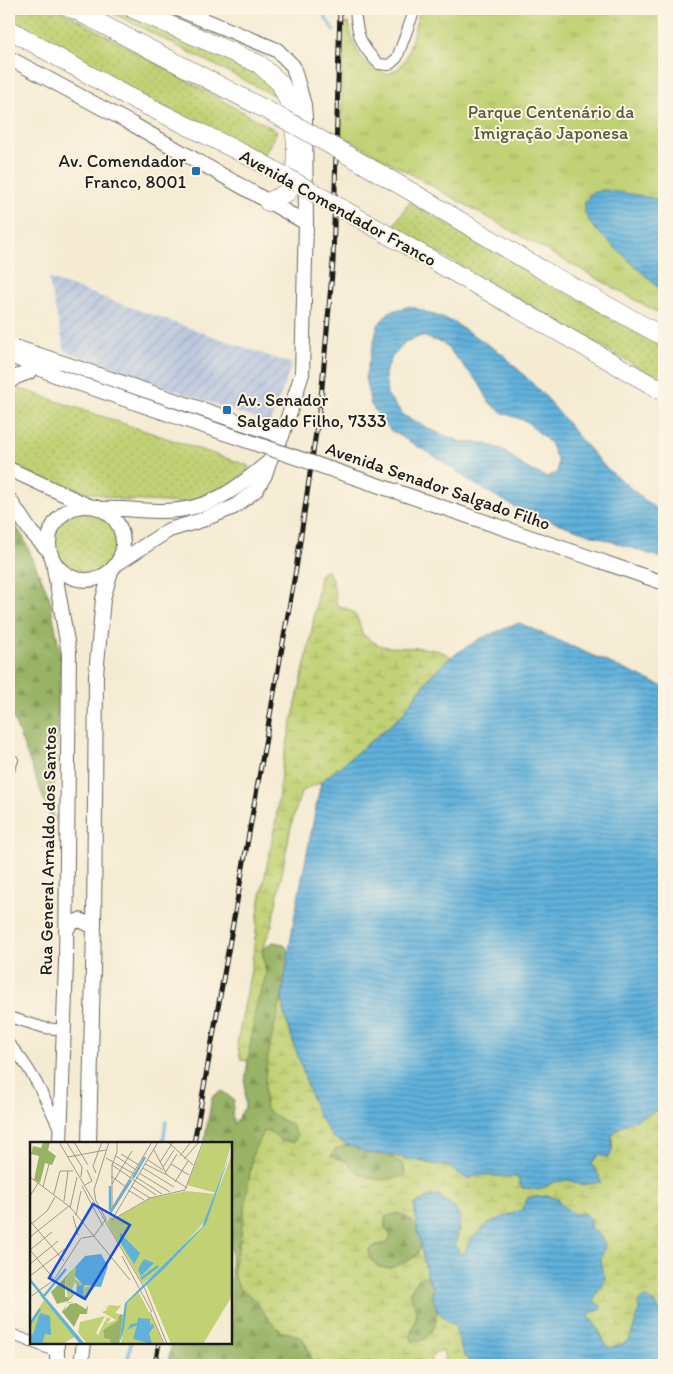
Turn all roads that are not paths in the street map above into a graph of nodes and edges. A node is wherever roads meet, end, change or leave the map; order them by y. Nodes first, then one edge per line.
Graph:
1 (73, 9) edge
2 (133, 9) edge
3 (178, 9) edge
4 (355, 9) edge
5 (415, 9) edge
6 (9, 28) edge
7 (9, 58) edge
8 (268, 202) junction
9 (306, 203) junction
10 (284, 211) junction
11 (306, 223) junction
12 (664, 337) edge
13 (9, 348) edge
14 (9, 355) edge
15 (9, 366) edge
16 (29, 372) junction
17 (57, 376) junction
18 (9, 382) edge
19 (664, 392) edge
20 (282, 436) junction
21 (269, 462) junction
22 (9, 470) edge
23 (9, 499) edge
24 (96, 508) junction
25 (51, 556) junction
26 (114, 567) junction
27 (664, 583) edge
28 (13, 760) dead end
29 (9, 770) edge
30 (94, 927) junction
31 (66, 929) junction
32 (9, 1017) edge
33 (65, 1030) junction
34 (9, 1044) edge
35 (60, 1136) edge
36 (89, 1142) edge
37 (9, 1333) edge
38 (30, 1341) edge
39 (37, 1344) edge
40 (84, 1344) edge
41 (57, 1353) edge
42 (81, 1365) edge

1 - 12 highway, bridge
2 - 8 highway
3 - 9 street
4 - 5 street
6 - 19 highway, Avenida Comendador Franco, bridge
7 - 8 street, Avenida Comendador Franco
8 - 10 street, Avenida Comendador Franco
9 - 10 street, Avenida Comendador Franco
9 - 11 street
10 - 11 street, Avenida Comendador Franco
11 - 20 street
13 - 20 street
14 - 17 street, Avenida Senador Salgado Filho
15 - 16 street, Avenida Senador Salgado Filho
16 - 17 street, Avenida Senador Salgado Filho
16 - 18 street
17 - 27 street, Avenida Senador Salgado Filho, bridge
20 - 21 street
21 - 24 street
21 - 26 street
22 - 24 street
23 - 25 street
24 - 25 street
24 - 26 street
25 - 26 street
25 - 31 street, Rua General Arnaldo dos Santos
26 - 30 street
28 - 29 street
30 - 31 street
30 - 36 street
31 - 33 street, Rua General Arnaldo dos Santos
32 - 33 street
33 - 35 street, Rua General Arnaldo dos Santos
34 - 35 street
37 - 38 street
39 - 41 street
40 - 42 street

